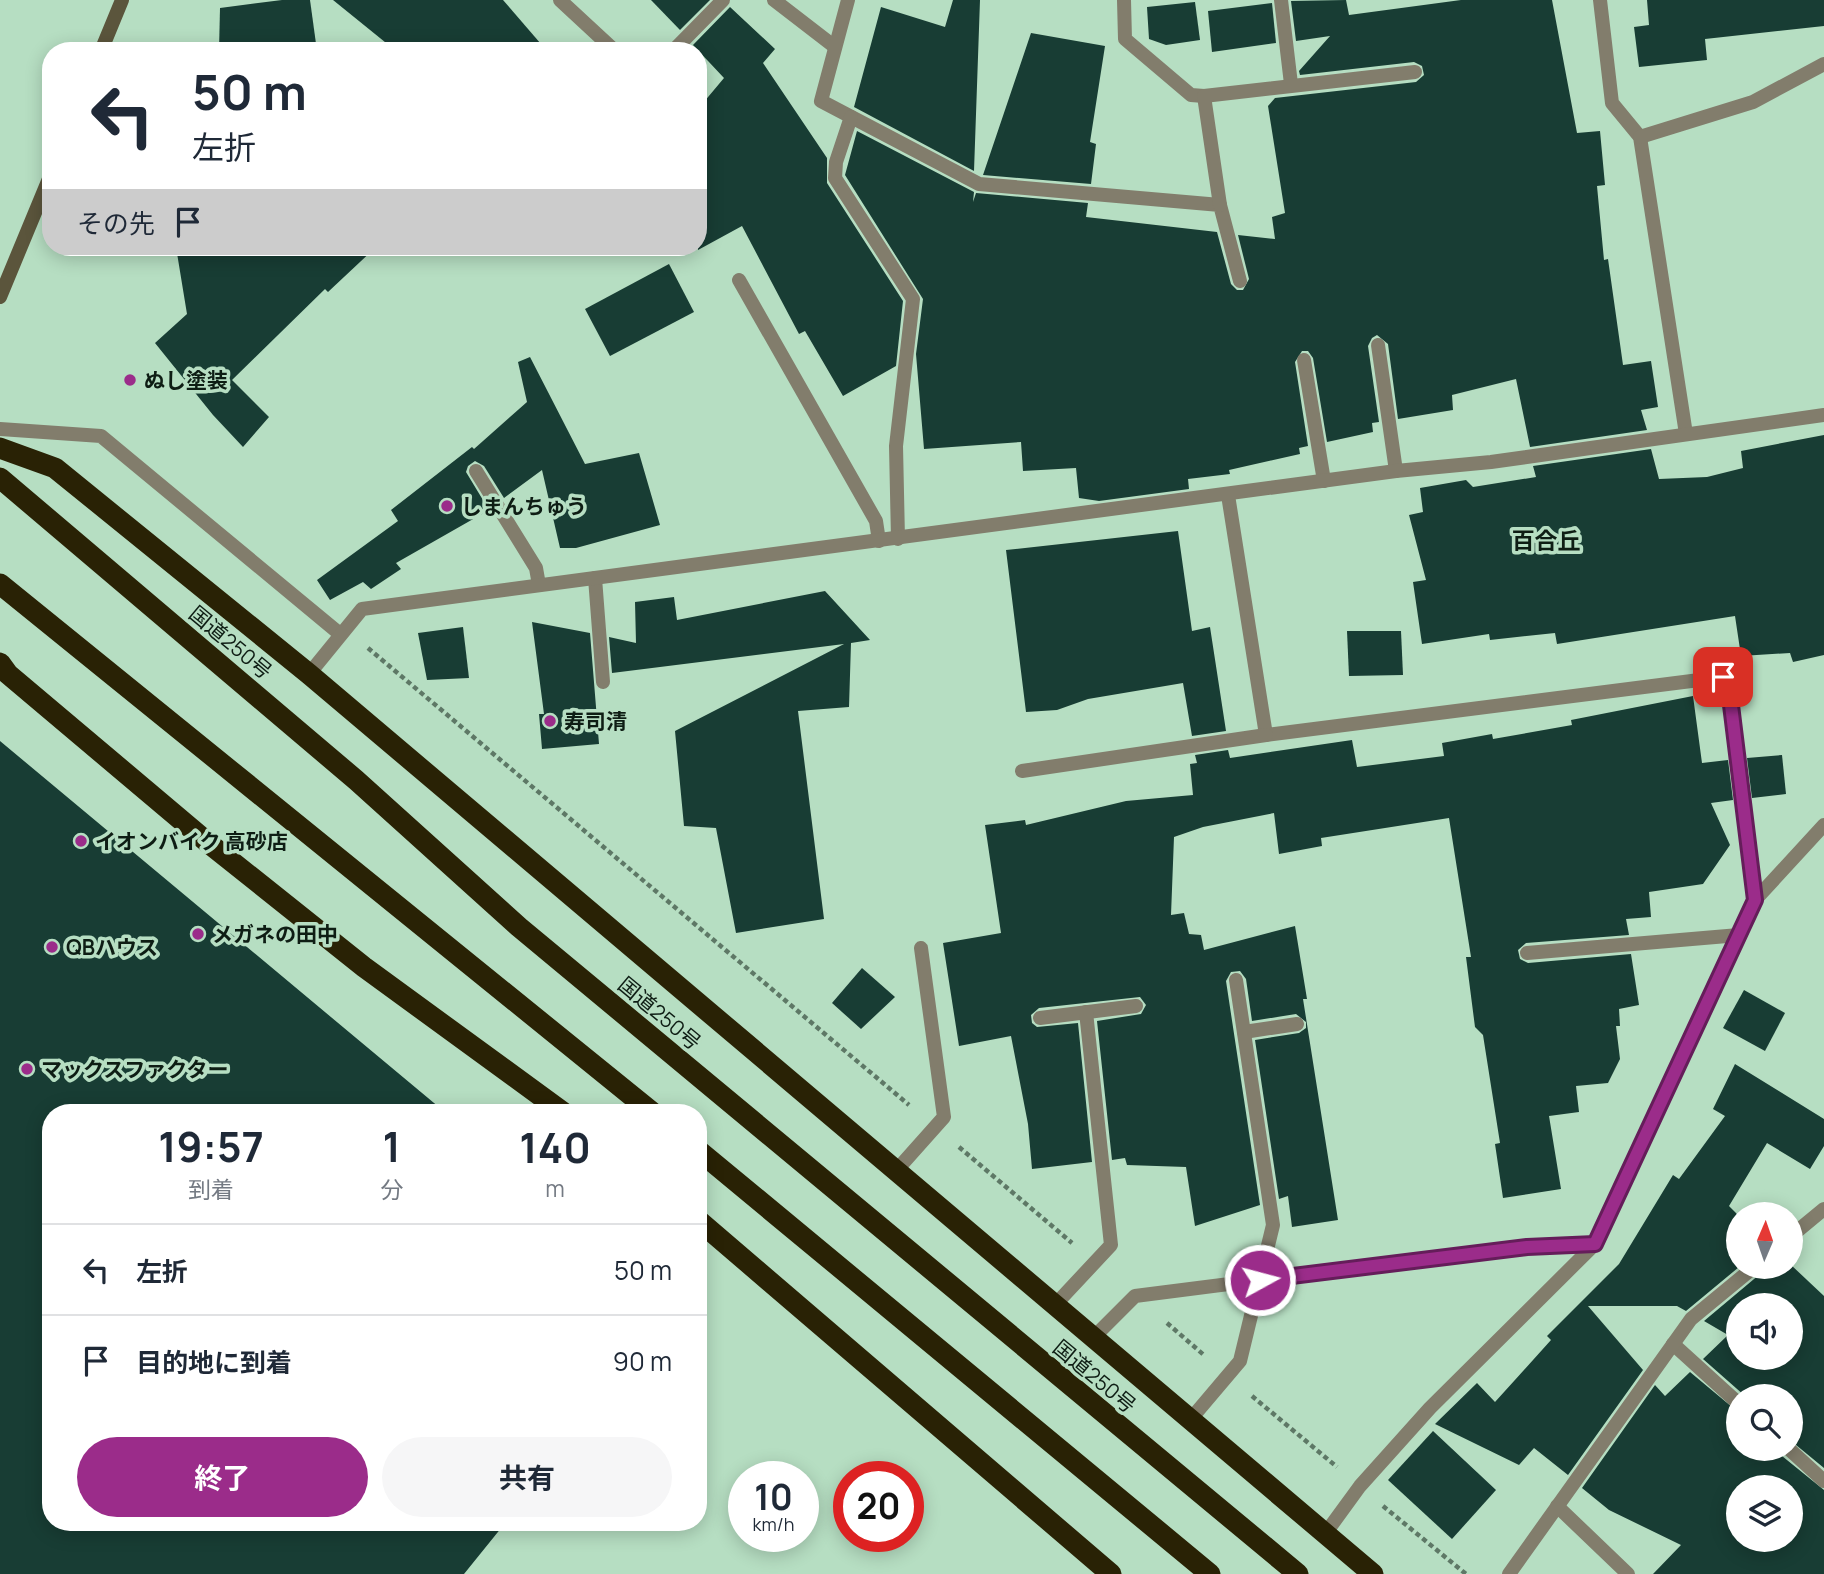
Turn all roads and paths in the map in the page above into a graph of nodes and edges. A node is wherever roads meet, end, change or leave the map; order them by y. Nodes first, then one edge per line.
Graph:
1 (122, 0) edge
2 (561, 0) edge
3 (723, 0) edge
4 (774, 0) edge
5 (848, 0) edge
6 (1124, 0) edge
7 (1282, 0) edge
8 (1600, 0) edge
9 (105, 42) edge
10 (605, 42) edge
11 (682, 42) edge
12 (835, 47) junction
13 (1824, 64) edge
14 (1415, 72) dead end
15 (1291, 84) junction
16 (1204, 96) junction
17 (850, 117) junction
18 (1640, 137) junction
19 (42, 196) edge
20 (1220, 205) junction
21 (739, 280) dead end
22 (1240, 281) dead end
23 (0, 297) edge
24 (1378, 345) dead end
25 (1304, 360) dead end
26 (1824, 415) edge
27 (0, 429) edge
28 (1686, 434) junction
29 (0, 447) edge
30 (476, 471) dead end
31 (1396, 471) junction
32 (0, 478) edge
33 (1324, 481) junction
34 (1228, 495) junction
35 (898, 539) junction
36 (879, 541) junction
37 (595, 578) junction
38 (0, 584) edge
39 (539, 585) junction
40 (351, 621) junction
41 (341, 634) junction
42 (0, 663) edge
43 (309, 674) junction
44 (603, 682) dead end
45 (1266, 735) junction
46 (1021, 771) dead end
47 (1824, 825) edge
48 (1755, 900) junction
49 (1738, 935) junction
50 (921, 948) dead end
51 (1527, 953) dead end
52 (1236, 980) dead end
53 (1136, 1006) dead end
54 (1086, 1012) junction
55 (1040, 1018) dead end
56 (1297, 1024) dead end
57 (1244, 1032) junction
58 (552, 1104) edge
59 (642, 1104) edge
60 (935, 1127) junction
61 (707, 1157) edge
62 (895, 1172) junction
63 (1824, 1209) edge
64 (1803, 1226) edge
65 (707, 1228) edge
66 (1595, 1244) junction
67 (1095, 1262) junction
68 (1739, 1279) edge
69 (1260, 1280) junction
70 (1135, 1296) junction
71 (1054, 1306) junction
72 (1093, 1338) junction
73 (1673, 1344) junction
74 (1228, 1376) junction
75 (1726, 1392) edge
76 (1189, 1420) junction
77 (1802, 1461) edge
78 (1824, 1481) edge
79 (1360, 1486) junction
80 (1557, 1506) junction
81 (1325, 1534) junction
82 (1111, 1574) edge
83 (1210, 1574) edge
84 (1298, 1574) edge
85 (1373, 1574) edge
86 (1466, 1574) edge
87 (1509, 1574) edge
88 (1629, 1574) edge

1 - 9 street
2 - 10 street
3 - 11 street
4 - 12 street
5 - 12 street
6 - 16 street
7 - 15 street
8 - 18 street
12 - 17 street
13 - 18 street
14 - 15 street
15 - 16 street
16 - 20 street
17 - 20 street
17 - 35 street
18 - 28 street
19 - 23 street
20 - 22 street
21 - 36 street
24 - 31 street
25 - 33 street
26 - 28 street
27 - 41 street
28 - 31 street
29 - 43 highway
30 - 39 street
31 - 33 street
32 - 84 highway, 国道250号
33 - 34 street
34 - 35 street
34 - 45 street
35 - 36 street
36 - 37 street
37 - 39 street
37 - 44 street
38 - 59 highway
39 - 40 street
40 - 41 street
40 - 60 path
41 - 43 street
42 - 58 highway
43 - 62 highway
45 - 46 street
45 - 48 street
47 - 48 street
48 - 49 street
49 - 51 street
49 - 66 street
50 - 60 street
52 - 57 street
53 - 54 street
54 - 55 street
54 - 67 street
56 - 57 street
57 - 69 street
60 - 62 street
60 - 67 path
61 - 83 highway
62 - 71 highway
63 - 64 street
65 - 82 highway
66 - 69 street
66 - 79 street
67 - 71 street
68 - 73 street
69 - 70 street
69 - 74 street
70 - 72 street
70 - 74 path
71 - 72 highway
72 - 76 highway
73 - 75 street
73 - 80 street
74 - 76 street
74 - 79 path
76 - 81 highway
77 - 78 street
79 - 81 street
79 - 86 path
80 - 87 street
80 - 88 street
81 - 85 highway

